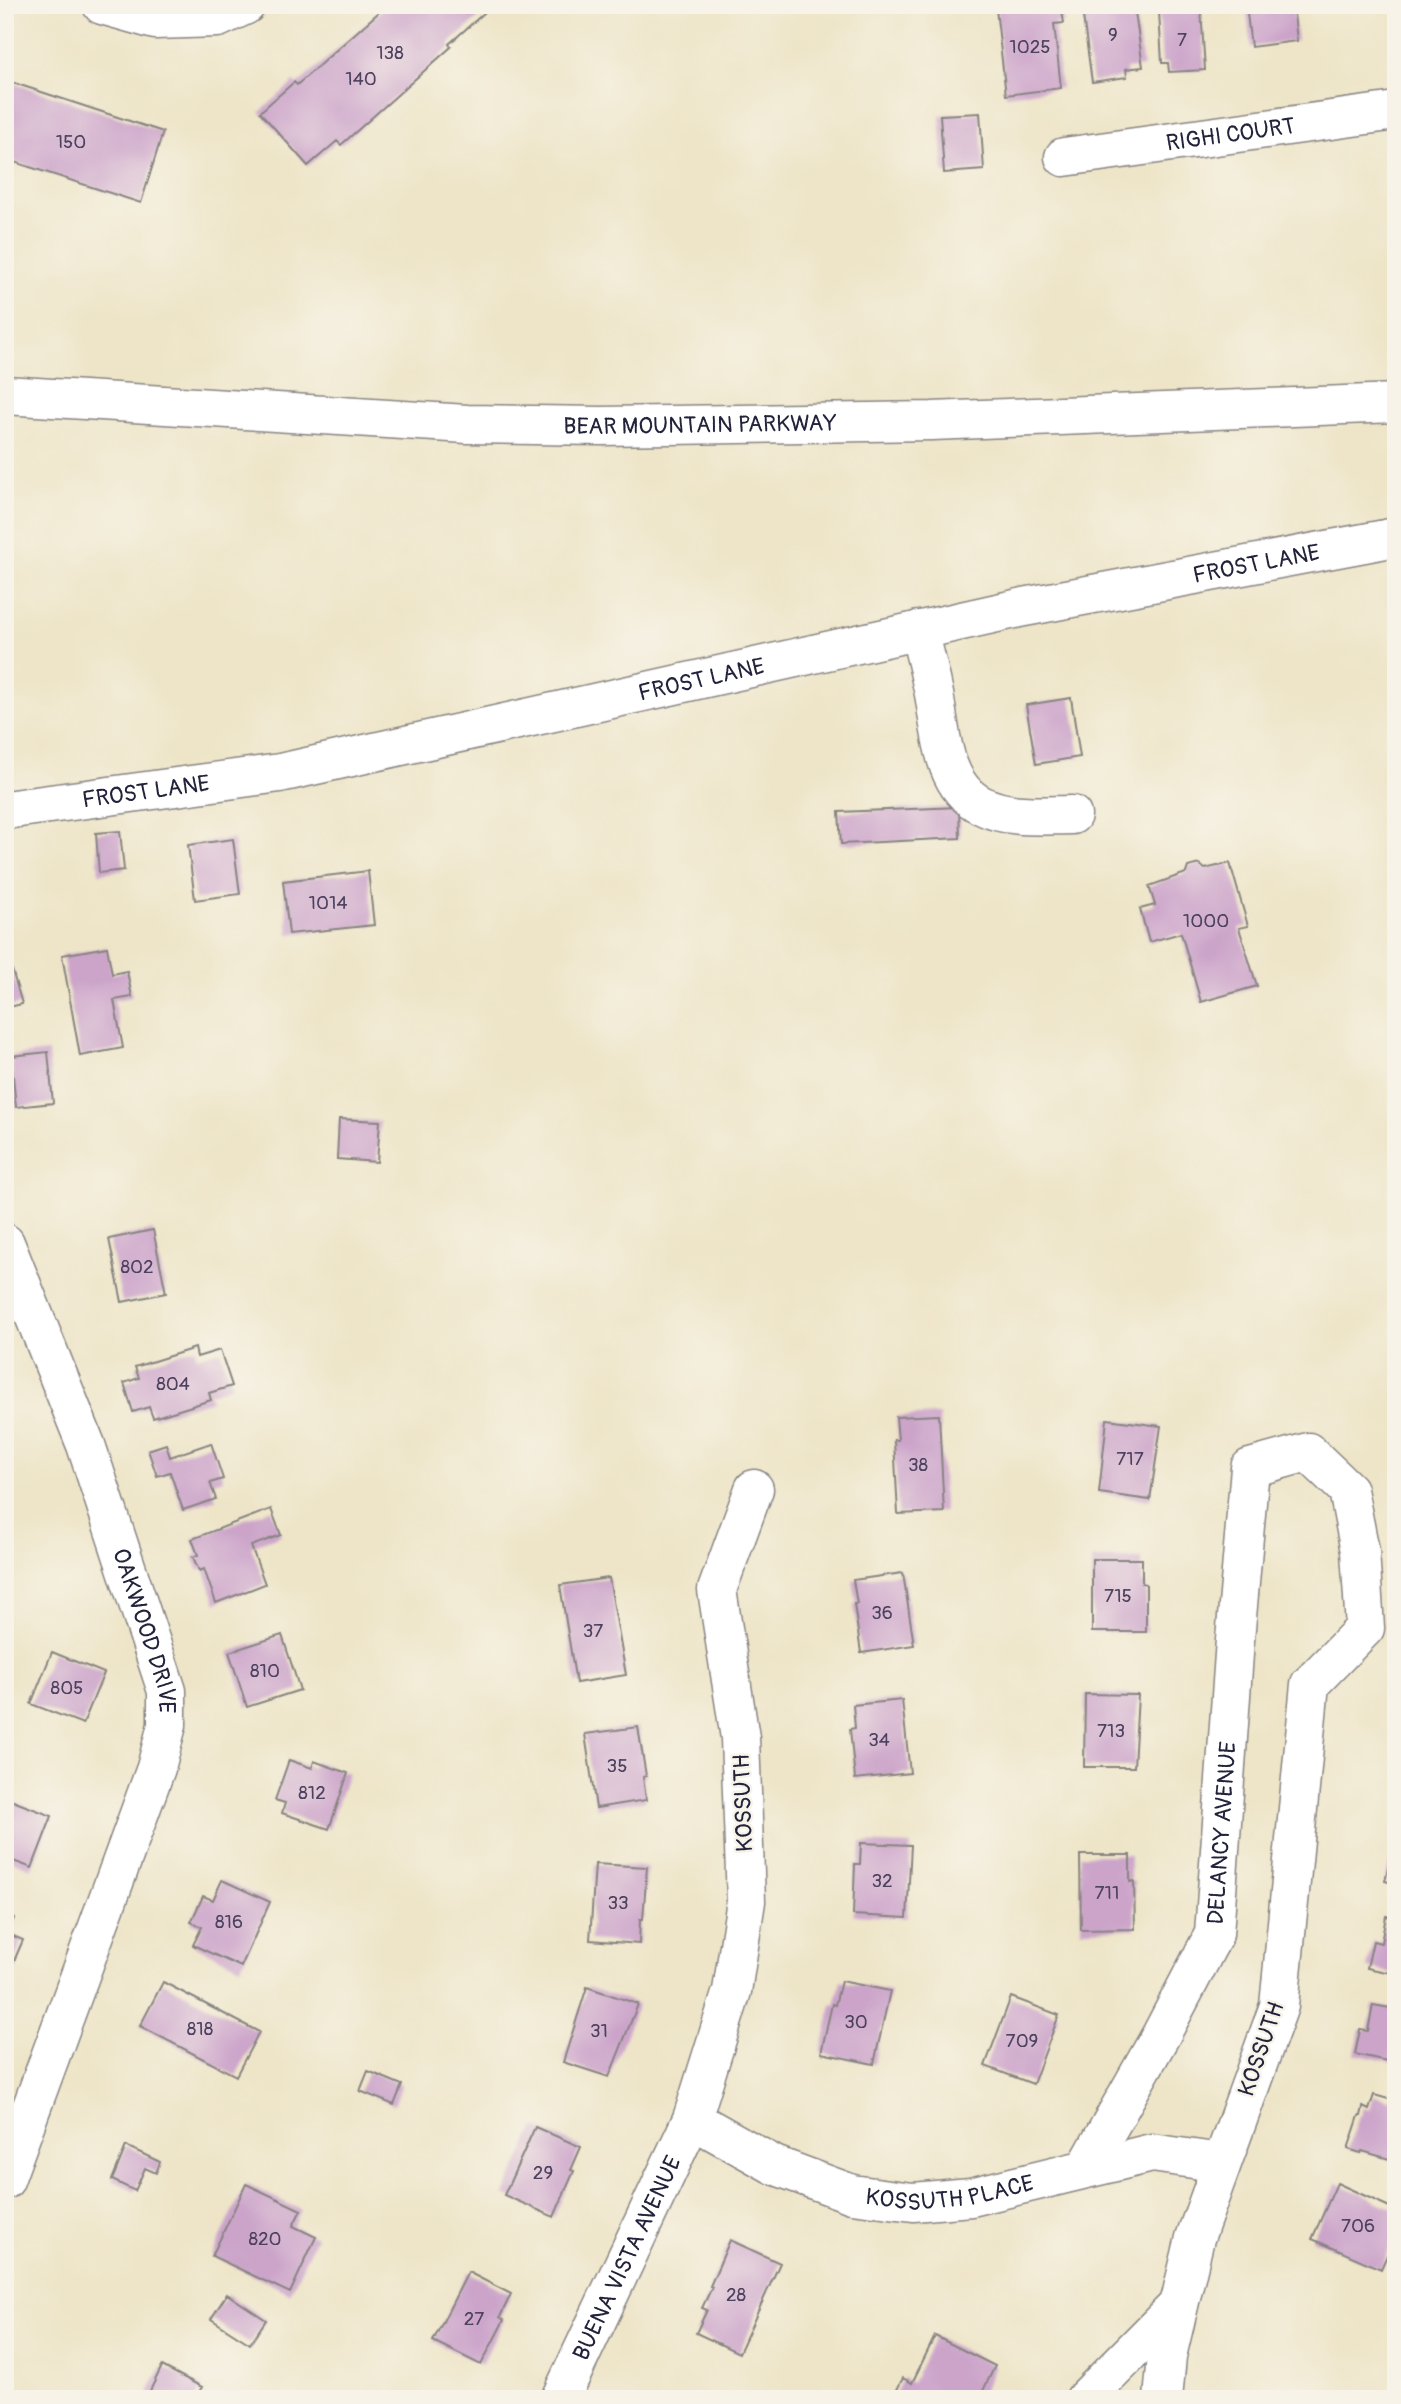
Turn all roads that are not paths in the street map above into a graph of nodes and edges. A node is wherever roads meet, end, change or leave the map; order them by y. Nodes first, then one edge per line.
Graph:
1 (102, 5) edge
2 (246, 5) edge
3 (1396, 111) edge
4 (1063, 157) dead end
5 (5, 395) edge
6 (1396, 403) edge
7 (1396, 537) edge
8 (919, 630) junction
9 (5, 810) edge
10 (1072, 816) dead end
11 (5, 1243) edge
12 (1250, 1468) joint
13 (754, 1489) dead end
14 (692, 2119) junction
15 (1221, 2163) junction
16 (1086, 2168) junction
17 (5, 2179) edge
18 (1179, 2304) junction
19 (560, 2399) edge
20 (1085, 2399) edge
21 (1163, 2399) edge

1 - 2 main road
3 - 4 main road, RIGHI COURT
5 - 6 main road, BEAR MOUNTAIN PARKWAY
7 - 8 main road, FROST LANE
8 - 9 main road, FROST LANE
8 - 10 main road
11 - 17 main road, OAKWOOD DRIVE
12 - 15 main road, KOSSUTH
12 - 16 main road, DELANCY AVENUE
13 - 14 main road, KOSSUTH
14 - 16 main road, KOSSUTH PLACE
14 - 19 main road, BUENA VISTA AVENUE
15 - 16 main road, KOSSUTH PLACE
15 - 18 main road, KOSSUTH
18 - 20 main road
18 - 21 main road, KOSSUTH

